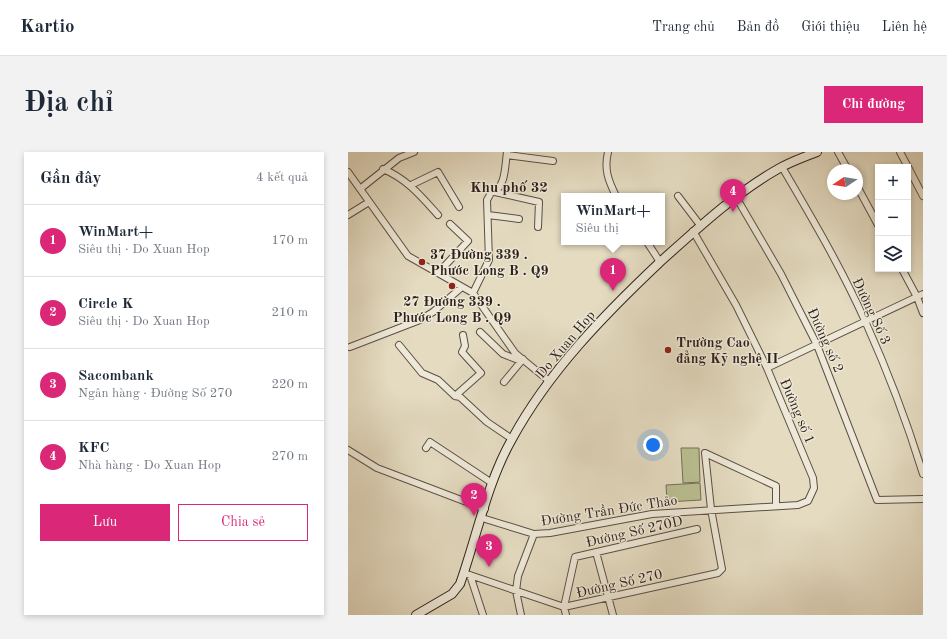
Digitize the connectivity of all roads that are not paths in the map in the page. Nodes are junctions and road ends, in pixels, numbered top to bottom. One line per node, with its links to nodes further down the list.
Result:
1 (414, 152): 11 (street)
2 (608, 152): 17 (street)
3 (817, 152): 10 (main road, Do Xuan Hop)
4 (838, 152): 8 (street)
5 (900, 152): 9 (street)
6 (507, 154): 7 (street); 16 (street)
7 (553, 161)
8 (845, 164)
9 (906, 164)
10 (782, 167): 20 (main road, Do Xuan Hop); 41 (street, Đường Số 3)
11 (383, 169): 14 (street); 15 (street)
12 (348, 172): 15 (street)
13 (911, 173): 19 (street)
14 (411, 185): 23 (street); 25 (street)
15 (360, 189): 22 (street)
16 (495, 192): 26 (street); 31 (street)
17 (614, 193)
18 (678, 196): 30 (street)
19 (923, 196)
20 (736, 197): 30 (main road, Do Xuan Hop); 45 (street, Đường số 2)
21 (863, 197): 28 (street)
22 (369, 202): 24 (street); 36 (street)
23 (459, 207)
24 (348, 215)
25 (438, 215)
26 (488, 215): 27 (street); 38 (street)
27 (519, 219)
28 (875, 219)
29 (450, 224): 36 (street)
30 (700, 225): 32 (main road, Do Xuan Hop)
31 (538, 227)
32 (693, 231): 34 (main road, Do Xuan Hop); 48 (street, Đường số 1)
33 (649, 245): 34 (street)
34 (660, 262): 49 (main road, Do Xuan Hop)
35 (904, 272): 39 (street)
36 (438, 273): 37 (street)
37 (462, 286): 38 (street); 46 (street)
38 (472, 293): 47 (street)
39 (920, 296): 40 (street); 41 (street)
40 (923, 313)
41 (866, 322): 45 (street); 55 (street, Đường Số 3)
42 (480, 332): 47 (street)
43 (463, 336): 51 (street)
44 (399, 345): 51 (street)
45 (817, 345): 48 (street); 58 (street, Đường số 2)
46 (350, 347)
47 (522, 360): 49 (street); 50 (street)
48 (767, 368): 57 (street, Đường số 1)
49 (549, 381): 52 (main road, Do Xuan Hop)
50 (504, 382)
51 (454, 396): 52 (street)
52 (512, 439): 56 (main road, Do Xuan Hop)
53 (426, 448): 56 (street)
54 (348, 450): 60 (street)
55 (923, 474)
56 (492, 483): 60 (main road, Do Xuan Hop)
57 (810, 497): 59 (street, Đường Trần Đức Thảo)
58 (923, 499)
59 (776, 506): 61 (street, Đường Trần Đức Thảo); 61 (street)
60 (485, 509): 62 (main road, Do Xuan Hop)
61 (711, 509): 64 (street, Đường Trần Đức Thảo); 68 (street, Đường Số 270)
62 (482, 518): 64 (street, Đường Trần Đức Thảo); 66 (main road, Do Xuan Hop)
63 (697, 529): 65 (street, Đường Số 270D)
64 (534, 534): 67 (street)
65 (596, 552): 68 (street); 69 (street, Đường Số 270D)
66 (467, 574): 67 (street, Đường Số 270); 70 (main road, Do Xuan Hop); 71 (street)
67 (516, 591): 69 (street, Đường Số 270); 72 (street)
68 (607, 597): 69 (street, Đường Số 270); 74 (street)
69 (564, 608): 73 (street)
70 (416, 615)
71 (483, 615)
72 (520, 615)
73 (566, 615)
74 (613, 615)

